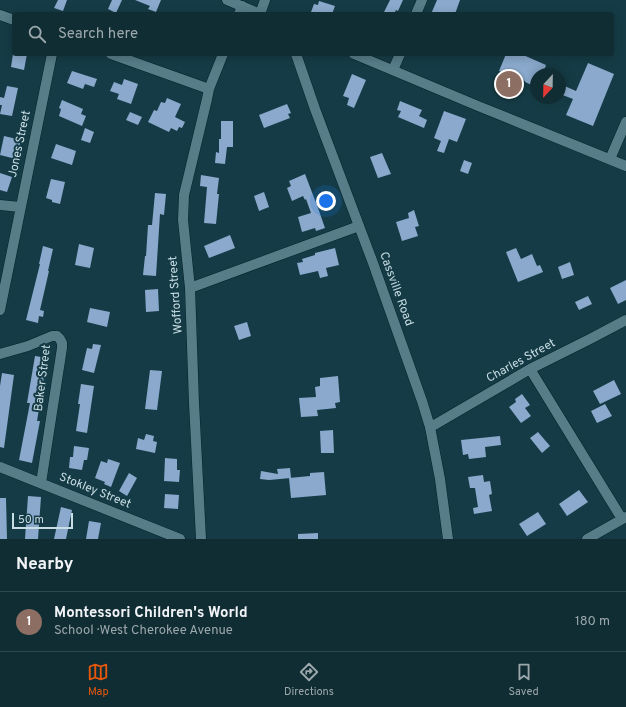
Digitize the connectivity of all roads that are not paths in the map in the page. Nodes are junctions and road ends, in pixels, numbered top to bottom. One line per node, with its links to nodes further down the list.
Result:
1 (227, 0): 4 (street)
2 (265, 0): 6 (street)
3 (422, 0): 7 (street)
4 (240, 10): 5 (street)
5 (250, 12)
6 (261, 12)
7 (417, 12)
8 (0, 15): 9 (street)
9 (12, 19)
10 (52, 56): 22 (street, Jones Street)
11 (117, 56): 17 (street)
12 (222, 56): 17 (street, Wofford Street)
13 (298, 56): 23 (street, Cassville Road)
14 (359, 56): 16 (street)
15 (399, 56): 16 (street)
16 (393, 70): 19 (street)
17 (209, 89): 24 (street, Wofford Street)
18 (626, 122): 19 (street)
19 (610, 159): 20 (street)
20 (626, 166)
21 (0, 205): 22 (street)
22 (20, 207): 25 (street, Jones Street)
23 (359, 226): 24 (street); 29 (street, Cassville Road)
24 (190, 288): 34 (street, Wofford Street)
25 (0, 310)
26 (625, 325): 28 (street, Charles Street)
27 (0, 354): 31 (street, Baker Street)
28 (530, 369): 29 (street, Charles Street); 32 (street)
29 (430, 427): 35 (street, Cassville Road)
30 (0, 467): 31 (street, Stokley Street)
31 (41, 484): 33 (street, Stokley Street)
32 (624, 518): 36 (street)
33 (180, 539)
34 (201, 539)
35 (448, 539)
36 (587, 539)

